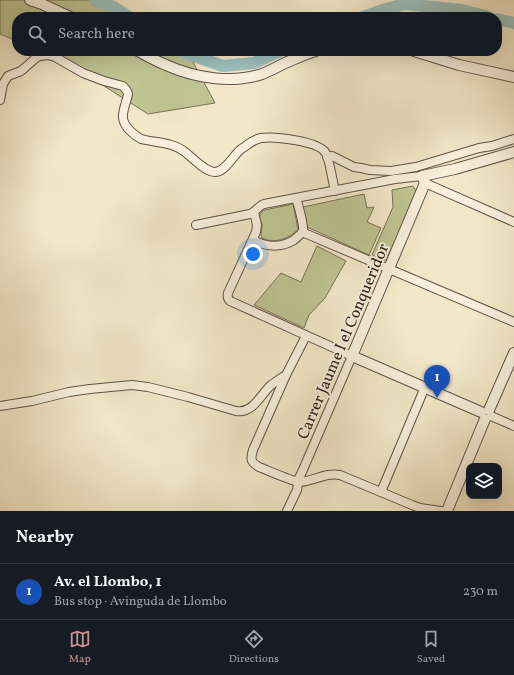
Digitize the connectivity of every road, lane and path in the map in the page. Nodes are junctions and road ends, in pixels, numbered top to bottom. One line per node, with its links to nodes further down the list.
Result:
1 (30, 0): 2 (street)
2 (59, 12)
3 (40, 56): 9 (street)
4 (52, 56): 12 (street)
5 (148, 56): 6 (street)
6 (304, 56)
7 (429, 56): 8 (street)
8 (514, 77)
9 (0, 100)
10 (514, 139): 12 (street)
11 (514, 152): 13 (street)
12 (327, 156): 14 (street)
13 (423, 180): 14 (street); 17 (street); 21 (street, Carrer Jaume I el Conqueridor)
14 (335, 191): 15 (street)
15 (296, 198): 16 (street); 19 (street)
16 (254, 212): 18 (street); 20 (street)
17 (514, 222)
18 (196, 225)
19 (302, 232): 20 (street); 21 (street)
20 (253, 240): 23 (street)
21 (389, 269): 22 (street); 25 (street, Carrer Jaume I el Conqueridor)
22 (514, 322)
23 (306, 336): 25 (street); 26 (street)
24 (514, 353): 29 (street)
25 (352, 356): 27 (street); 31 (street, Carrer Jaume I el Conqueridor)
26 (286, 375): 28 (street); 31 (street)
27 (425, 388): 29 (street); 32 (street)
28 (0, 406)
29 (486, 414): 30 (street); 35 (street)
30 (514, 426)
31 (299, 482): 32 (street); 33 (street, Carrer Jaume I el Conqueridor)
32 (381, 492): 34 (street)
33 (287, 511)
34 (441, 511)
35 (447, 511)

